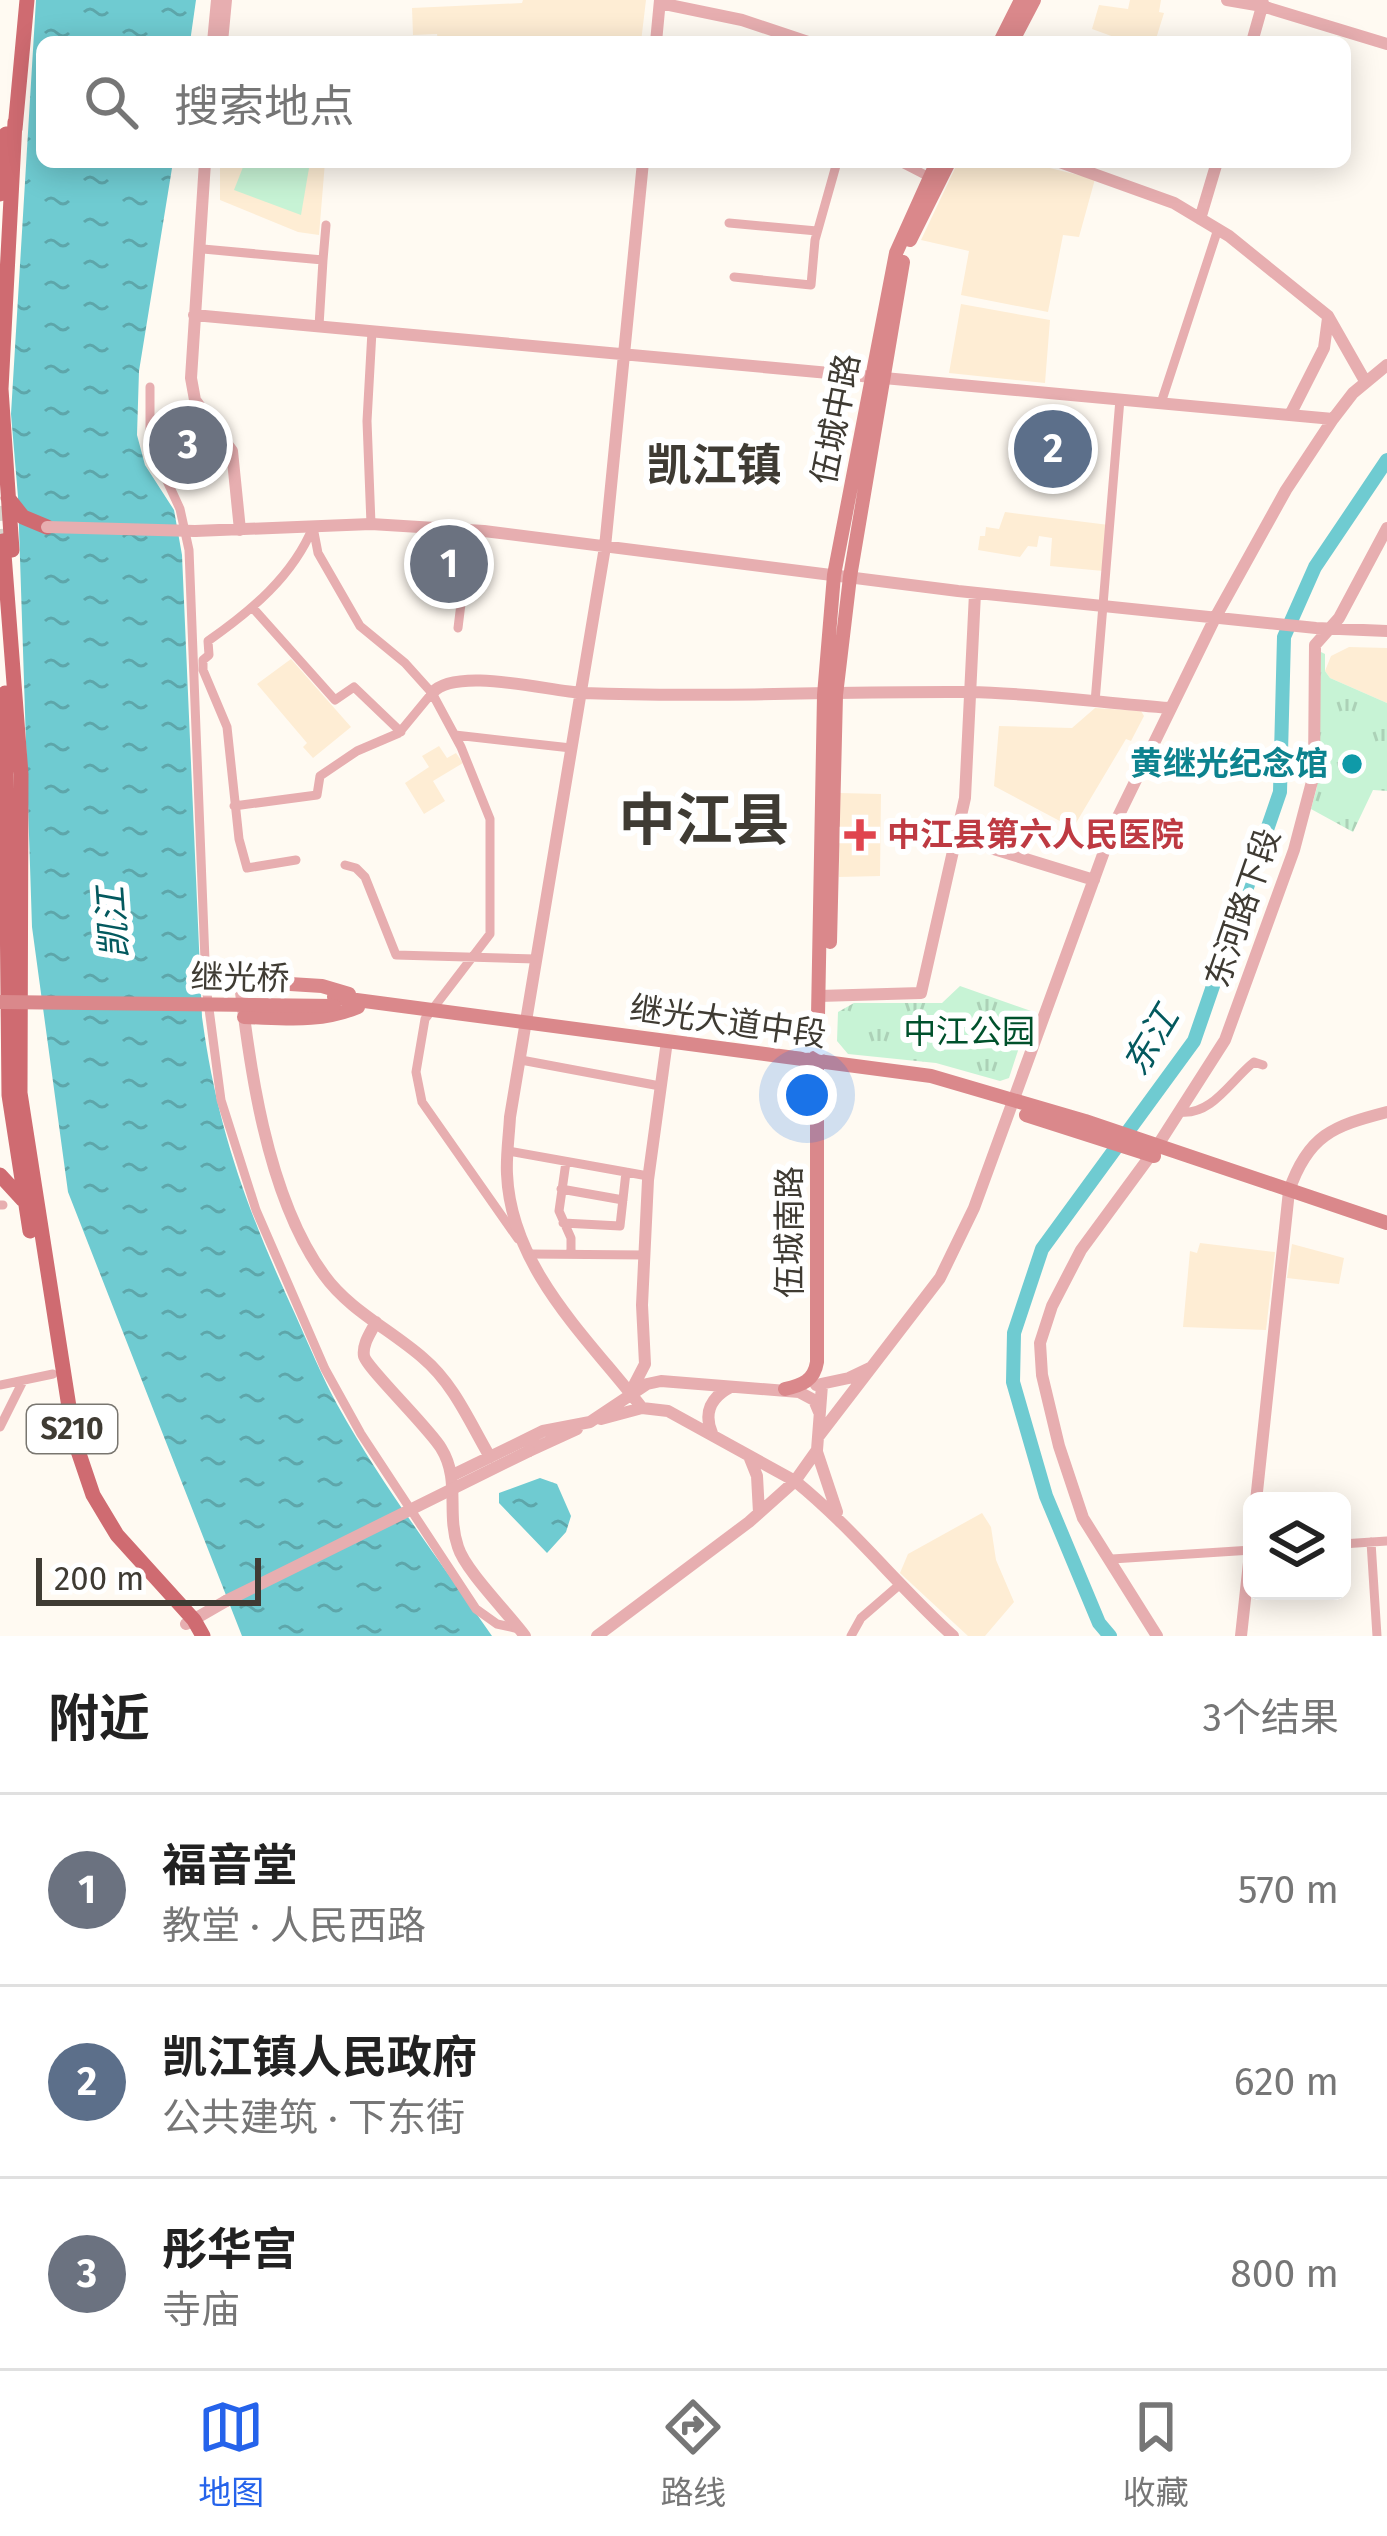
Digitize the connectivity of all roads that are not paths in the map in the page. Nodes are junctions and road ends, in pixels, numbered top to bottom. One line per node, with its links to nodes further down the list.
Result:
1 (22, 0): 15 (main road)
2 (222, 0): 8 (street)
3 (1021, 0): 11 (main road)
4 (1034, 0): 12 (main road)
5 (1228, 0): 7 (street)
6 (660, 2): 9 (street); 10 (street)
7 (1263, 3): 13 (street); 14 (street)
8 (218, 36)
9 (657, 36)
10 (790, 36)
11 (1003, 36)
12 (1015, 36)
13 (1254, 36)
14 (1387, 44)
15 (10, 114): 26 (main road); 35 (main road); 49 (main road)
16 (204, 168): 32 (street)
17 (204, 168): 36 (street)
18 (642, 168): 40 (street)
19 (835, 168): 31 (street)
20 (912, 168): 25 (street)
21 (936, 168): 25 (main road, 伍城中路)
22 (943, 168): 25 (main road, 伍城中路)
23 (1078, 168): 27 (street)
24 (1215, 168): 27 (street)
25 (933, 179): 42 (main road, 伍城中路)
26 (0, 194)
27 (1200, 219): 30 (street)
28 (729, 223): 31 (street)
29 (326, 225): 33 (street)
30 (1218, 229): 37 (street); 46 (street)
31 (817, 231): 34 (street)
32 (203, 249): 33 (street); 36 (street)
33 (323, 260): 38 (street)
34 (734, 278)
35 (0, 287)
36 (194, 315): 38 (street); 54 (street)
37 (1328, 316): 43 (street); 47 (street)
38 (319, 326): 39 (street)
39 (372, 331): 40 (street); 50 (street)
40 (624, 354): 42 (street); 57 (street)
41 (1387, 365): 43 (street)
42 (878, 377): 45 (street); 58 (main road, 伍城中路)
43 (1365, 381): 48 (street)
44 (150, 387): 149 (street)
45 (1120, 399): 46 (street); 60 (street)
46 (1161, 403): 47 (street)
47 (1290, 415): 48 (street)
48 (1333, 419): 63 (street)
49 (5, 504): 51 (main road); 56 (main road)
50 (371, 524): 52 (street); 55 (street)
51 (47, 526): 54 (street, bridge); 56 (main road)
52 (313, 527): 54 (street); 61 (street); 68 (street)
53 (1387, 528): 65 (street, 东河路下段)
54 (240, 530)
55 (470, 530): 57 (street); 64 (street)
56 (9, 537): 77 (main road)
57 (605, 547): 58 (street); 69 (street)
58 (842, 576): 59 (street); 70 (main road, 伍城中路)
59 (975, 592): 60 (street); 67 (street)
60 (1104, 606): 63 (street); 71 (street)
61 (252, 608): 74 (street); 79 (street)
62 (0, 618): 77 (main road, S210)
63 (1215, 618): 65 (street); 72 (street)
64 (458, 628)
65 (1332, 629): 66 (street); 100 (street, 东河路下段)
66 (1387, 631)
67 (973, 692): 70 (street); 71 (street); 80 (street)
68 (432, 693): 69 (street); 74 (street); 75 (street)
69 (580, 693): 70 (street); 76 (street)
70 (830, 695): 88 (main road, 伍城南路)
71 (1095, 702): 72 (street)
72 (1170, 708): 84 (street)
73 (0, 721): 77 (main road)
74 (401, 732): 79 (street)
75 (454, 734): 76 (street); 85 (street)
76 (571, 748): 86 (street)
77 (14, 774): 78 (main road, S210); 112 (main road, S210)
78 (3, 797): 81 (main road, S210)
79 (234, 806): 82 (street)
80 (958, 838): 84 (street); 88 (street)
81 (4, 853): 102 (main road, S210)
82 (296, 860)
83 (345, 865): 85 (street)
84 (1094, 880): 99 (street)
85 (474, 957): 86 (street); 91 (street)
86 (536, 959): 93 (street)
87 (239, 973): 90 (main road); 92 (street)
88 (824, 996): 97 (main road, 伍城南路)
89 (0, 997): 90 (main road, 继光桥, bridge)
90 (358, 1003): 91 (main road, 继光大道中段); 92 (main road)
91 (430, 1012): 93 (main road, 继光大道中段); 116 (street)
92 (244, 1017): 119 (street)
93 (527, 1027): 94 (main road, 继光大道中段); 95 (street)
94 (666, 1045): 97 (main road, 继光大道中段); 98 (street)
95 (521, 1060): 98 (street); 104 (street)
96 (1263, 1065): 100 (street)
97 (822, 1066): 99 (main road, 继光大道中段); 123 (main road, 伍城南路); 126 (main road, 伍城南路)
98 (660, 1086): 109 (street)
99 (1013, 1107): 105 (main road, 继光大道中段); 120 (street)
100 (1180, 1112): 105 (street, 东河路下段)
101 (1387, 1112): 111 (street)
102 (14, 1131): 103 (main road); 112 (main road, S210)
103 (0, 1146)
104 (508, 1151): 106 (street); 116 (street)
105 (1153, 1152): 111 (main road, 继光大道中段); 145 (street, 东河路下段)
106 (566, 1162): 108 (street); 110 (street)
107 (0, 1172): 112 (main road)
108 (626, 1172): 109 (street); 113 (street)
109 (648, 1176): 118 (street)
110 (561, 1189): 113 (street); 114 (street)
111 (1288, 1194): 115 (main road, 继光大道中段); 138 (street)
112 (30, 1198): 121 (main road, S210); 148 (main road, S210)
113 (623, 1201): 114 (street)
114 (562, 1223): 117 (street)
115 (1387, 1227)
116 (527, 1251): 117 (street); 127 (street)
117 (571, 1255): 118 (street)
118 (645, 1255): 127 (street)
119 (376, 1322): 135 (street); 136 (street)
120 (876, 1364): 123 (street); 133 (street)
121 (53, 1374): 122 (street); 148 (main road, S210)
122 (22, 1383): 124 (street); 131 (street)
123 (822, 1384): 126 (street); 129 (street)
124 (0, 1385)
125 (734, 1386): 126 (street); 127 (street); 132 (street)
126 (785, 1389): 129 (street)
127 (630, 1393): 128 (street); 130 (street)
128 (642, 1408): 130 (street); 132 (street)
129 (819, 1412): 133 (street)
130 (590, 1423): 135 (street); 148 (street, bridge)
131 (0, 1427)
132 (712, 1434): 134 (street)
133 (818, 1443): 137 (street); 140 (street)
134 (747, 1452): 137 (street); 139 (street)
135 (490, 1457): 136 (street)
136 (454, 1474): 149 (street)
137 (795, 1481): 139 (street); 140 (street)
138 (1257, 1492)
139 (759, 1513): 151 (street)
140 (840, 1518): 146 (street)
141 (1387, 1541): 142 (street)
142 (1371, 1542): 143 (street); 156 (street)
143 (1351, 1543)
144 (1243, 1546): 145 (street)
145 (1112, 1558): 154 (street, 东河路下段)
146 (898, 1586): 152 (street); 153 (street)
147 (1245, 1600): 155 (street)
148 (191, 1627): 150 (main road, S210)
149 (522, 1632)
150 (203, 1636)
151 (597, 1636)
152 (851, 1636)
153 (953, 1636)
154 (1157, 1636)
155 (1241, 1636)
156 (1377, 1636)

